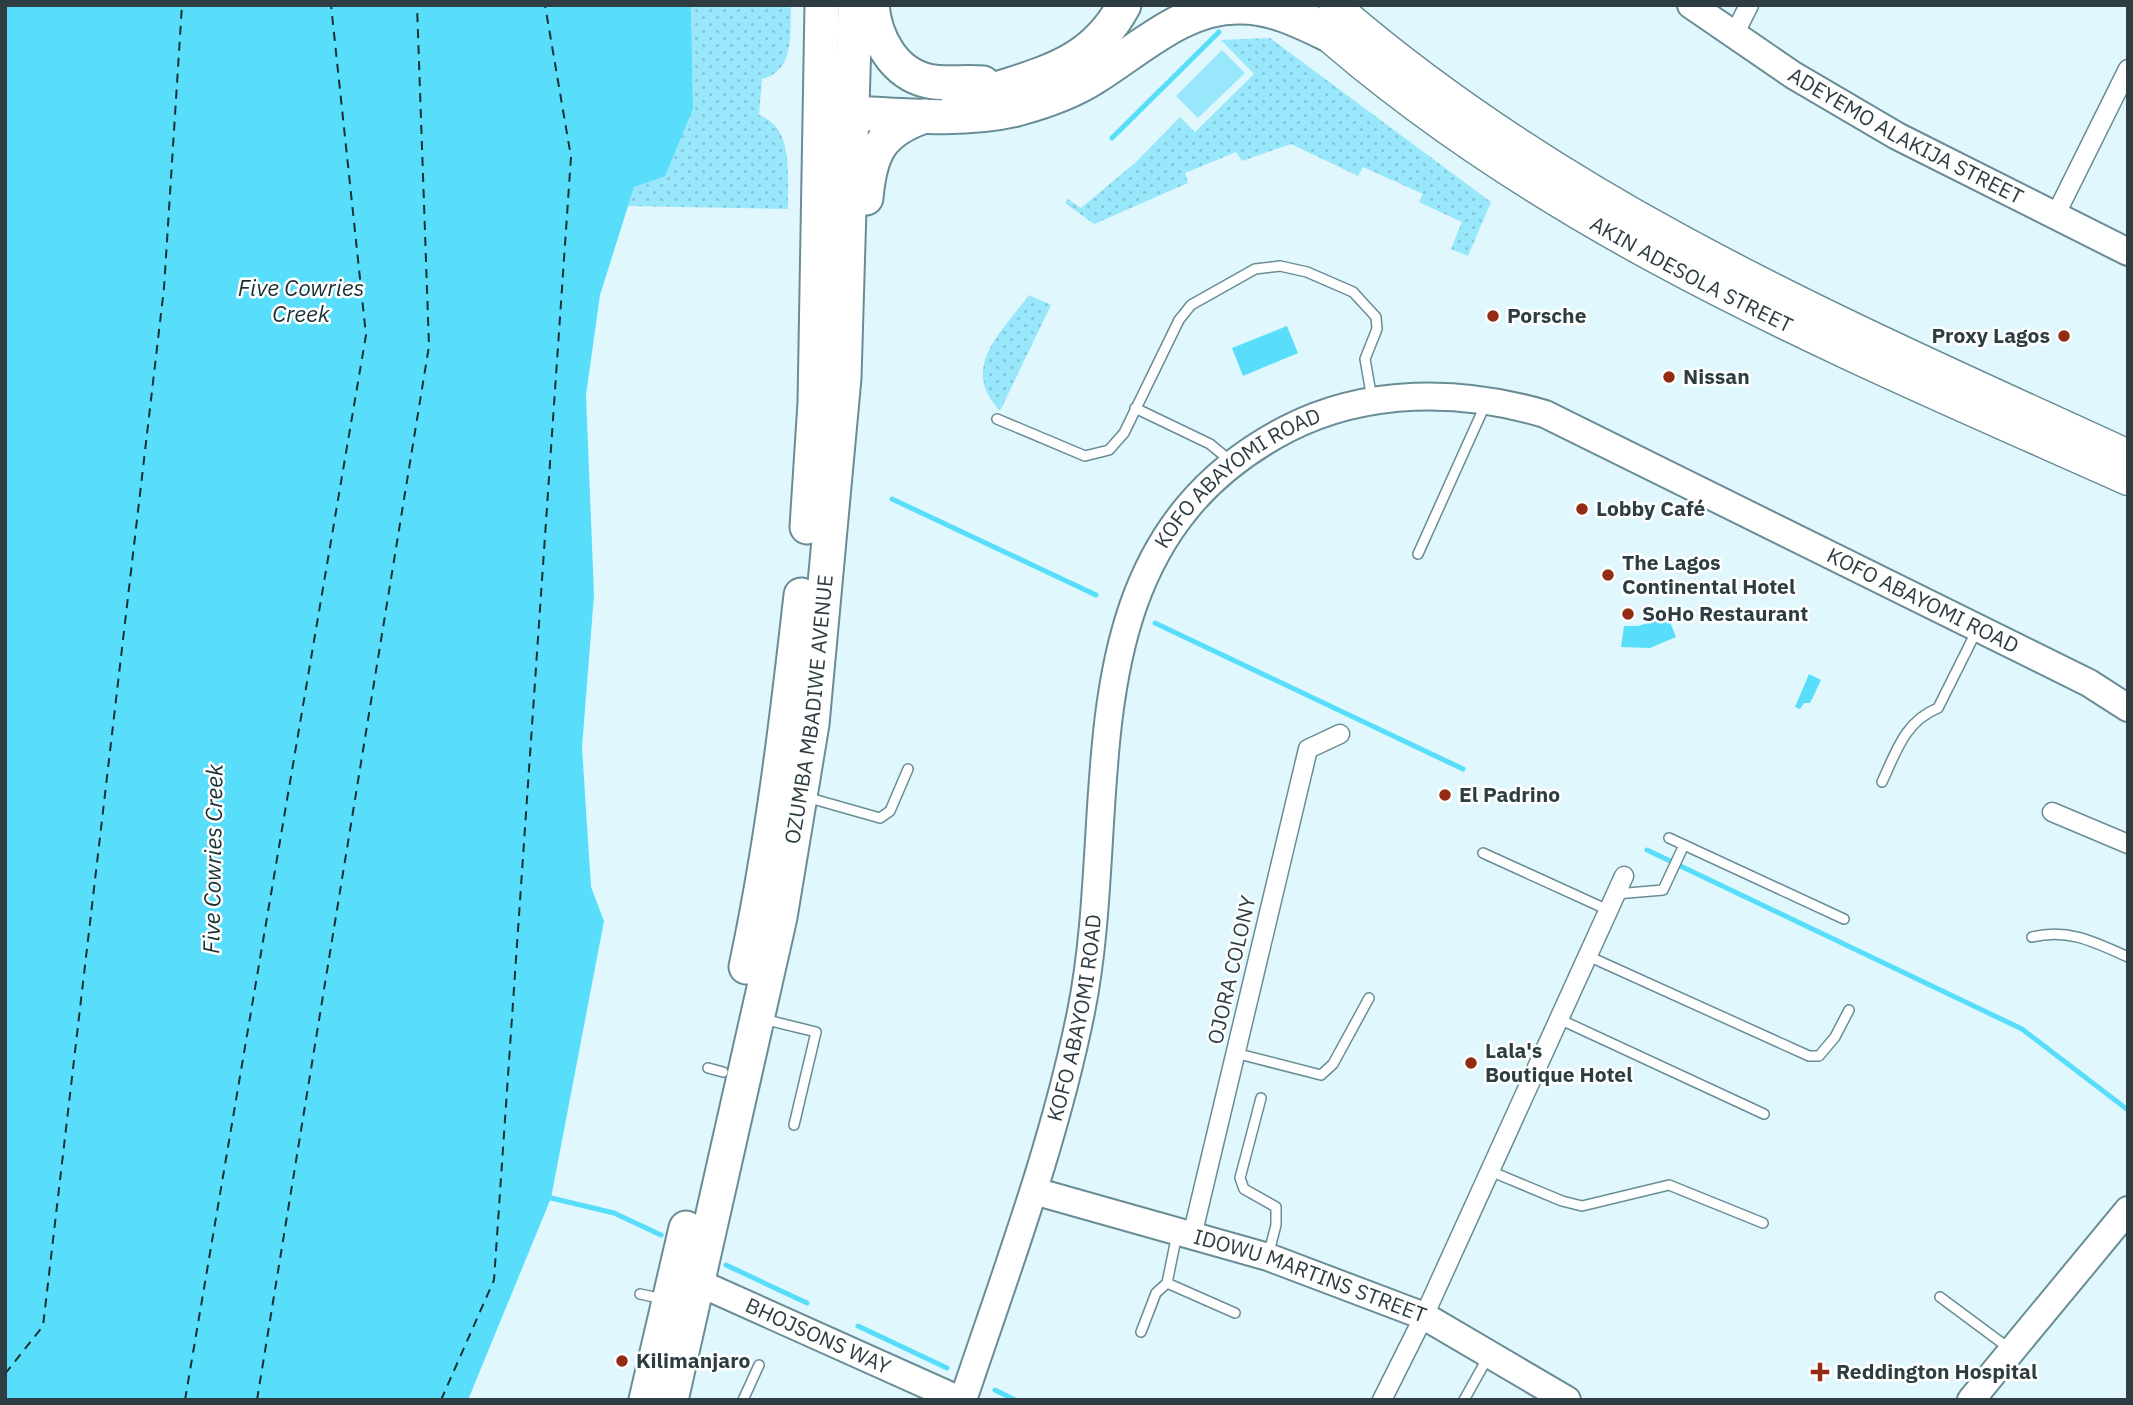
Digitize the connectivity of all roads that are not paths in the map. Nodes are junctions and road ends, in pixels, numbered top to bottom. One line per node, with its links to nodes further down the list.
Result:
1 (822, 5): 12 (highway, OZUMBA MBADIWE AVENUE)
2 (855, 5): 12 (highway, OZUMBA MBADIWE AVENUE)
3 (872, 5): 11 (highway)
4 (1124, 5): 11 (highway)
5 (1294, 5): 8 (main road, AKIN ADESOLA STREET)
6 (1690, 5): 9 (street, ADEYEMO ALAKIJA STREET)
7 (1749, 5): 9 (street)
8 (1330, 20): 13 (highway); 21 (main road, AKIN ADESOLA STREET); 23 (main road, AKIN ADESOLA STREET)
9 (1734, 35): 14 (street, ADEYEMO ALAKIJA STREET)
10 (2128, 69): 14 (street)
11 (1007, 86): 12 (highway)
12 (837, 103): 13 (highway); 16 (highway, OZUMBA MBADIWE AVENUE); 57 (highway, OZUMBA MBADIWE AVENUE)
13 (927, 116): 16 (highway)
14 (2055, 216): 15 (street, ADEYEMO ALAKIJA STREET)
15 (2128, 252)
16 (844, 377): 30 (highway, OZUMBA MBADIWE AVENUE)
17 (1373, 401): 18 (street, KOFO ABAYOMI ROAD); 19 (lane); 22 (street, KOFO ABAYOMI ROAD)
18 (1486, 401): 24 (lane); 25 (street, KOFO ABAYOMI ROAD)
19 (1135, 408): 20 (lane); 22 (lane)
20 (997, 419)
21 (2128, 455)
22 (1233, 463): 51 (street, KOFO ABAYOMI ROAD)
23 (2128, 480)
24 (1418, 554)
25 (1978, 628): 26 (street, KOFO ABAYOMI ROAD); 29 (lane)
26 (2128, 708)
27 (1340, 734): 46 (street, OJORA COLONY)
28 (908, 769): 30 (lane)
29 (1882, 782)
30 (800, 796): 44 (highway, OZUMBA MBADIWE AVENUE)
31 (2052, 812): 33 (street)
32 (1669, 838): 34 (lane)
33 (2128, 844)
34 (1684, 845): 37 (lane); 38 (lane)
35 (1483, 853): 37 (lane)
36 (1624, 876): 37 (street)
37 (1612, 902): 40 (street)
38 (1844, 919)
39 (2032, 937): 41 (lane)
40 (1588, 956): 43 (lane); 45 (street)
41 (2128, 957)
42 (1369, 998): 46 (lane)
43 (1849, 1010)
44 (757, 1017): 49 (lane); 57 (highway, OZUMBA MBADIWE AVENUE)
45 (1559, 1019): 48 (lane); 50 (street)
46 (1235, 1053): 54 (street, OJORA COLONY)
47 (1261, 1098): 55 (lane)
48 (1764, 1114)
49 (794, 1125)
50 (1490, 1171): 53 (lane); 60 (street)
51 (1034, 1191): 54 (street, IDOWU MARTINS STREET); 68 (street, KOFO ABAYOMI ROAD)
52 (2128, 1210): 62 (street)
53 (1763, 1223)
54 (1185, 1234): 55 (street, IDOWU MARTINS STREET); 56 (lane)
55 (1268, 1257): 60 (street, IDOWU MARTINS STREET)
56 (1167, 1283): 59 (lane); 61 (lane)
57 (670, 1288): 65 (highway, OZUMBA MBADIWE AVENUE); 66 (highway, OZUMBA MBADIWE AVENUE); 68 (street, BHOJSONS WAY)
58 (1940, 1297): 62 (lane)
59 (1235, 1313)
60 (1424, 1316): 63 (street, IDOWU MARTINS STREET); 69 (street)
61 (1141, 1332)
62 (2011, 1350): 72 (street)
63 (1491, 1353): 70 (lane); 71 (street, IDOWU MARTINS STREET)
64 (759, 1365): 67 (lane)
65 (646, 1400)
66 (671, 1400)
67 (743, 1400)
68 (962, 1400)
69 (1382, 1400)
70 (1464, 1400)
71 (1567, 1400)
72 (1971, 1400)

